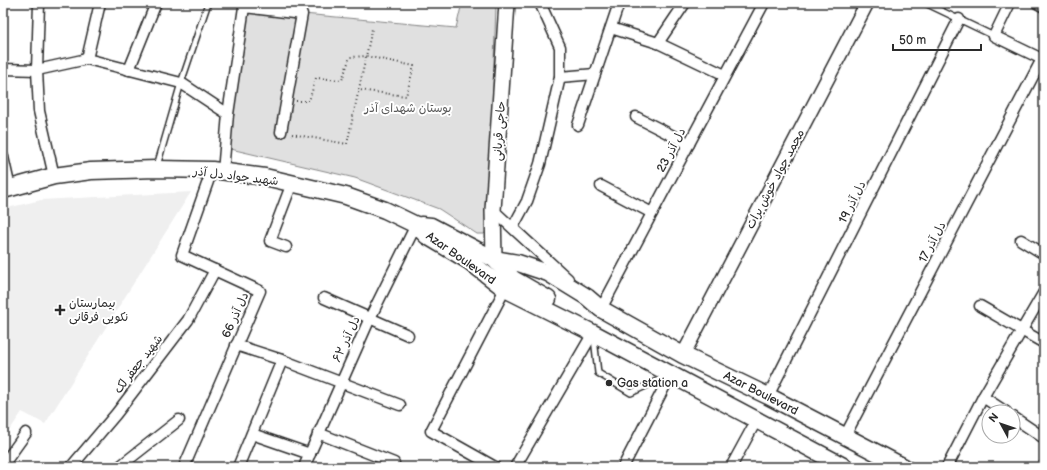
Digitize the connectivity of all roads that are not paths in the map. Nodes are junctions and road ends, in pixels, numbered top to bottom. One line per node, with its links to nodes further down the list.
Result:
1 (39, 3): 22 (street)
2 (100, 3): 19 (street)
3 (156, 3): 23 (street)
4 (208, 3): 27 (lane)
5 (507, 3): 40 (main road, حاجی قربانی)
6 (540, 3): 26 (street)
7 (619, 3): 16 (street)
8 (685, 3): 18 (street)
9 (764, 3): 25 (street, دل آذر 23)
10 (867, 3): 63 (street, محمد جواد خوش برات)
11 (925, 3): 15 (lane)
12 (1010, 3): 17 (street)
13 (1037, 3): 14 (street)
14 (1044, 7)
15 (959, 19): 17 (lane); 67 (street, دل آذر 19)
16 (610, 28): 18 (street); 24 (street)
17 (994, 36): 20 (street)
18 (658, 43): 25 (street)
19 (87, 59): 22 (street); 23 (street)
20 (1043, 60): 77 (street, دل آذر 17)
21 (3, 69): 22 (street)
22 (38, 70): 36 (street)
23 (129, 70): 27 (street)
24 (595, 74): 26 (street); 30 (street)
25 (726, 75): 32 (street, دل آذر 23)
26 (560, 77): 43 (street)
27 (181, 83): 28 (street); 34 (lane)
28 (228, 114): 31 (street); 35 (street)
29 (636, 117): 32 (street)
30 (578, 125)
31 (281, 132)
32 (689, 144): 41 (street, دل آذر 23)
33 (3, 157): 39 (street)
34 (156, 169): 35 (main road, شهید جواد دل آذر); 36 (main road, شهید جواد دل آذر)
35 (218, 171): 37 (main road, شهید جواد دل آذر); 48 (street, دل آذر 66)
36 (54, 176): 39 (main road, شهید جواد دل آذر)
37 (292, 183): 42 (main road, شهید جواد دل آذر); 45 (street)
38 (601, 186): 41 (street)
39 (6, 189)
40 (493, 210): 43 (street); 47 (main road, حاجی قربانی)
41 (652, 213): 56 (street, دل آذر 23)
42 (416, 225): 47 (main road, Azar Boulevard); 50 (main road, Azar Boulevard); 57 (street, دل آذر ۶۲)
43 (513, 227): 53 (street)
44 (1021, 240): 46 (street)
45 (286, 247)
46 (1044, 254)
47 (494, 259): 49 (main road, Azar Boulevard); 52 (main road)
48 (215, 270): 62 (street, دل آذر 66); 83 (street, شهید جعفر لک)
49 (548, 273): 52 (main road); 53 (main road, Azar Boulevard)
50 (505, 289): 59 (main road, Azar Boulevard); 88 (street)
51 (1044, 292): 58 (street)
52 (538, 293): 59 (main road)
53 (587, 297): 56 (main road, Azar Boulevard)
54 (324, 298): 57 (street)
55 (980, 306): 58 (street)
56 (601, 309): 63 (main road, Azar Boulevard)
57 (370, 318): 60 (street); 66 (street, دل آذر ۶۲)
58 (1022, 330): 61 (street); 68 (street)
59 (594, 333): 65 (main road, Azar Boulevard); 65 (lane); 89 (street)
60 (408, 335)
61 (1044, 343)
62 (236, 345): 64 (street); 85 (street, دل آذر 66)
63 (683, 355): 67 (main road, Azar Boulevard)
64 (282, 360): 66 (street); 75 (street)
65 (671, 374): 72 (main road, Azar Boulevard); 90 (street)
66 (340, 382): 70 (street); 76 (street, دل آذر ۶۲)
67 (768, 396): 77 (main road, Azar Boulevard)
68 (983, 397): 69 (street); 94 (street)
69 (994, 404)
70 (400, 405)
71 (179, 420): 84 (street)
72 (756, 420): 81 (main road, Azar Boulevard); 91 (street)
73 (1021, 422): 78 (street)
74 (26, 432): 82 (street)
75 (252, 434): 79 (street); 86 (street)
76 (318, 434): 79 (street, دل آذر ۶۲); 80 (street)
77 (845, 436): 93 (main road, Azar Boulevard)
78 (1044, 438)
79 (310, 454): 87 (street, دل آذر ۶۲)
80 (394, 463)
81 (829, 463): 92 (main road, Azar Boulevard)
82 (3, 465)
83 (71, 467)
84 (118, 467)
85 (184, 467)
86 (238, 467)
87 (304, 467)
88 (495, 467)
89 (514, 467)
90 (623, 467)
91 (731, 467)
92 (845, 467)
93 (904, 467)
94 (947, 467)

